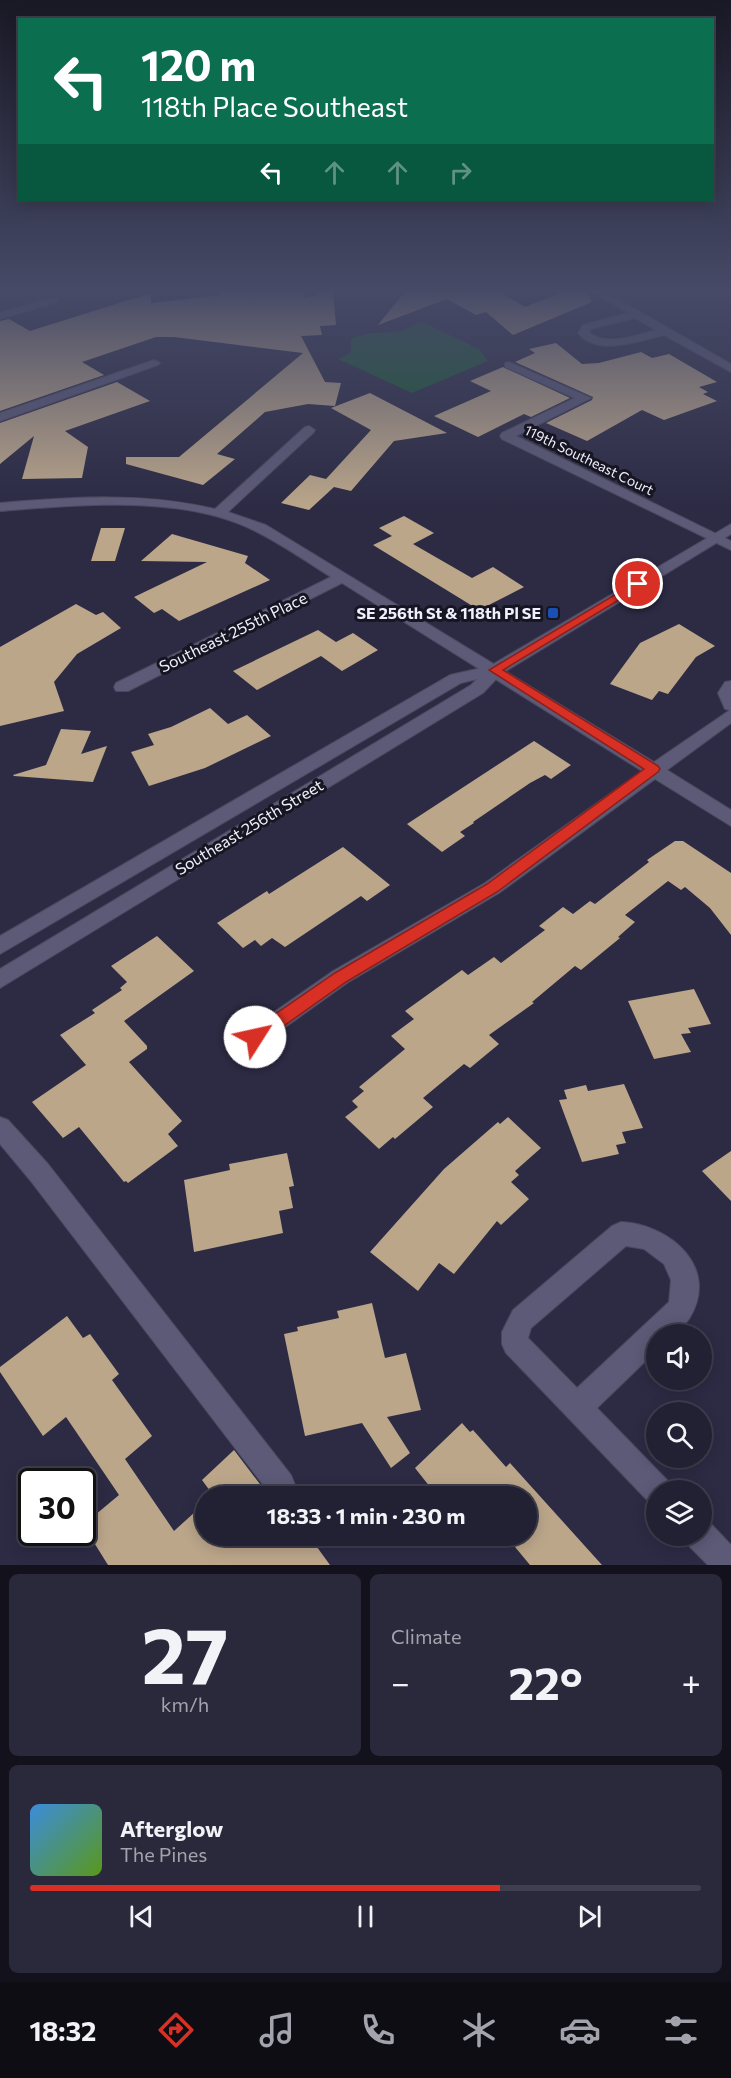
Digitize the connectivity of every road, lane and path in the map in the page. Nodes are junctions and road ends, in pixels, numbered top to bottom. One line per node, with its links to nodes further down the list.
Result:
1 (154, 363): 3 (street)
2 (509, 364): 8 (street, 119th Southeast Court)
3 (0, 417)
4 (309, 430): 6 (street)
5 (0, 507): 6 (street)
6 (218, 514): 10 (street)
7 (731, 528): 8 (street, Southeast 256th Street)
8 (714, 538): 9 (street); 11 (street, Southeast 256th Street)
9 (731, 546)
10 (343, 577): 11 (street); 13 (street, Southeast 255th Place)
11 (495, 670): 16 (street); 18 (street, Southeast 256th Street); 19 (street, Southeast 256th Street)
12 (731, 686): 14 (street)
13 (122, 687)
14 (731, 705)
15 (731, 716): 16 (street)
16 (654, 769): 17 (street); 20 (street)
17 (731, 819)
18 (0, 946)
19 (0, 981)
20 (255, 1037)
21 (0, 1127): 24 (street)
22 (577, 1408): 22 (street); 23 (street)
23 (647, 1480)
24 (280, 1485)
25 (711, 1546): 26 (street)
26 (729, 1565)

